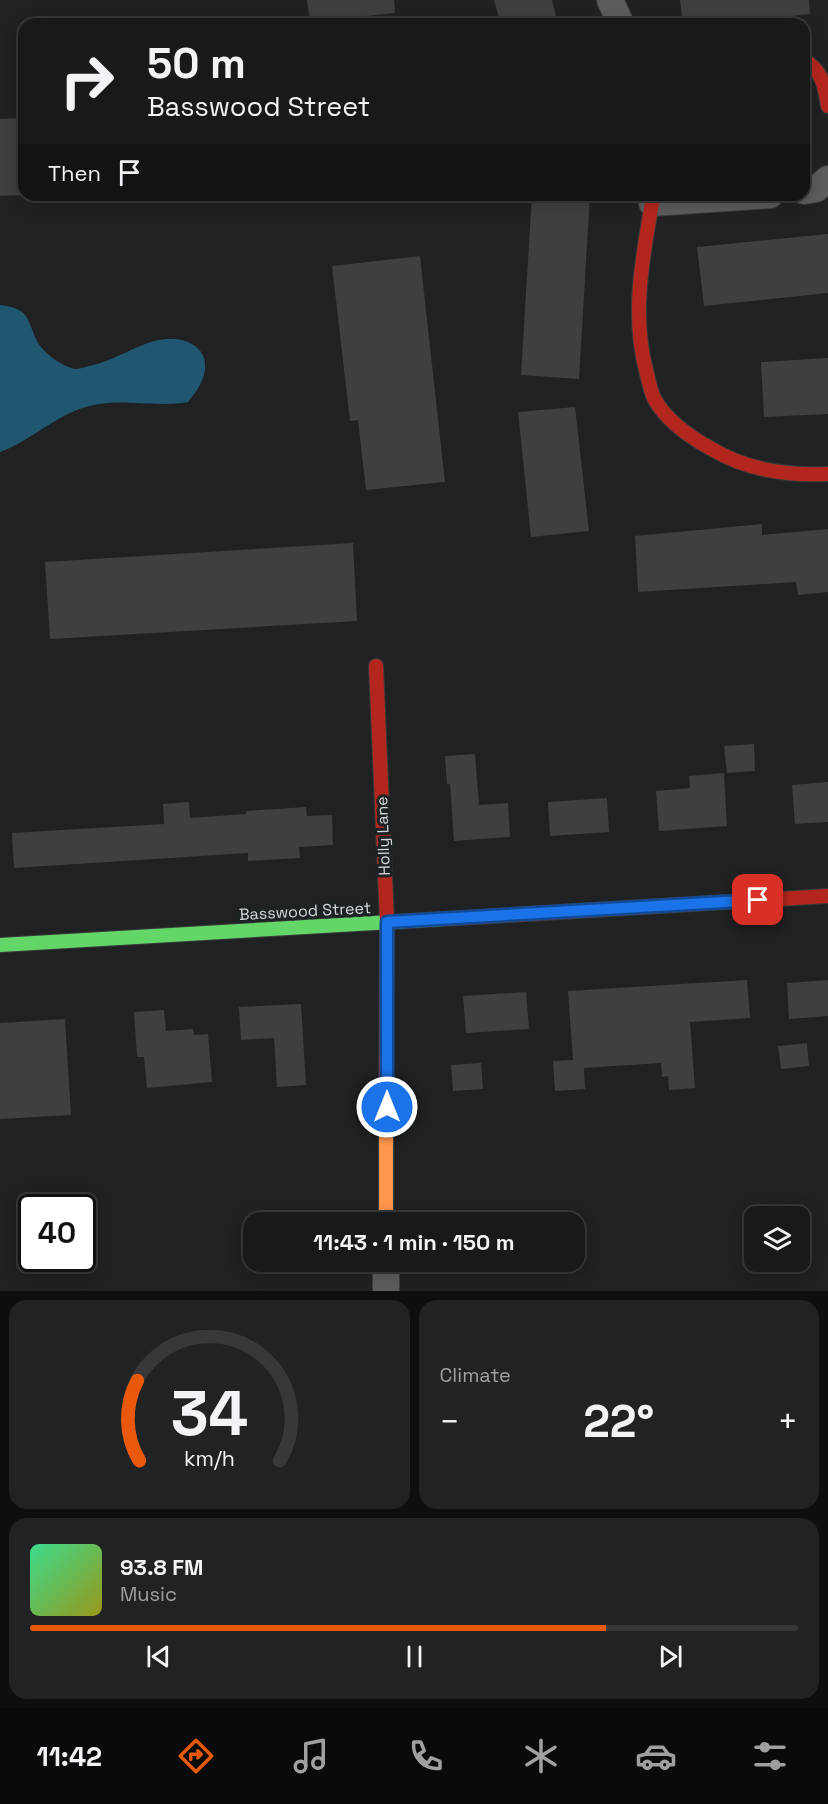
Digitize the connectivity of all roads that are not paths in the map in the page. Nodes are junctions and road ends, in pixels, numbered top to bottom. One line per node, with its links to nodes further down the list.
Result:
1 (610, 0): 2 (street)
2 (618, 18)
3 (810, 63): 4 (street)
4 (828, 106)
5 (828, 178): 6 (street)
6 (810, 190)
7 (652, 201): 8 (street)
8 (828, 474)
9 (376, 666): 11 (street, Holly Lane)
10 (828, 896): 11 (street, Basswood Street)
11 (387, 922): 12 (street, Basswood Street); 13 (street, Holly Lane)
12 (0, 945)
13 (386, 1212)
14 (386, 1272): 15 (street)
15 (386, 1291)

